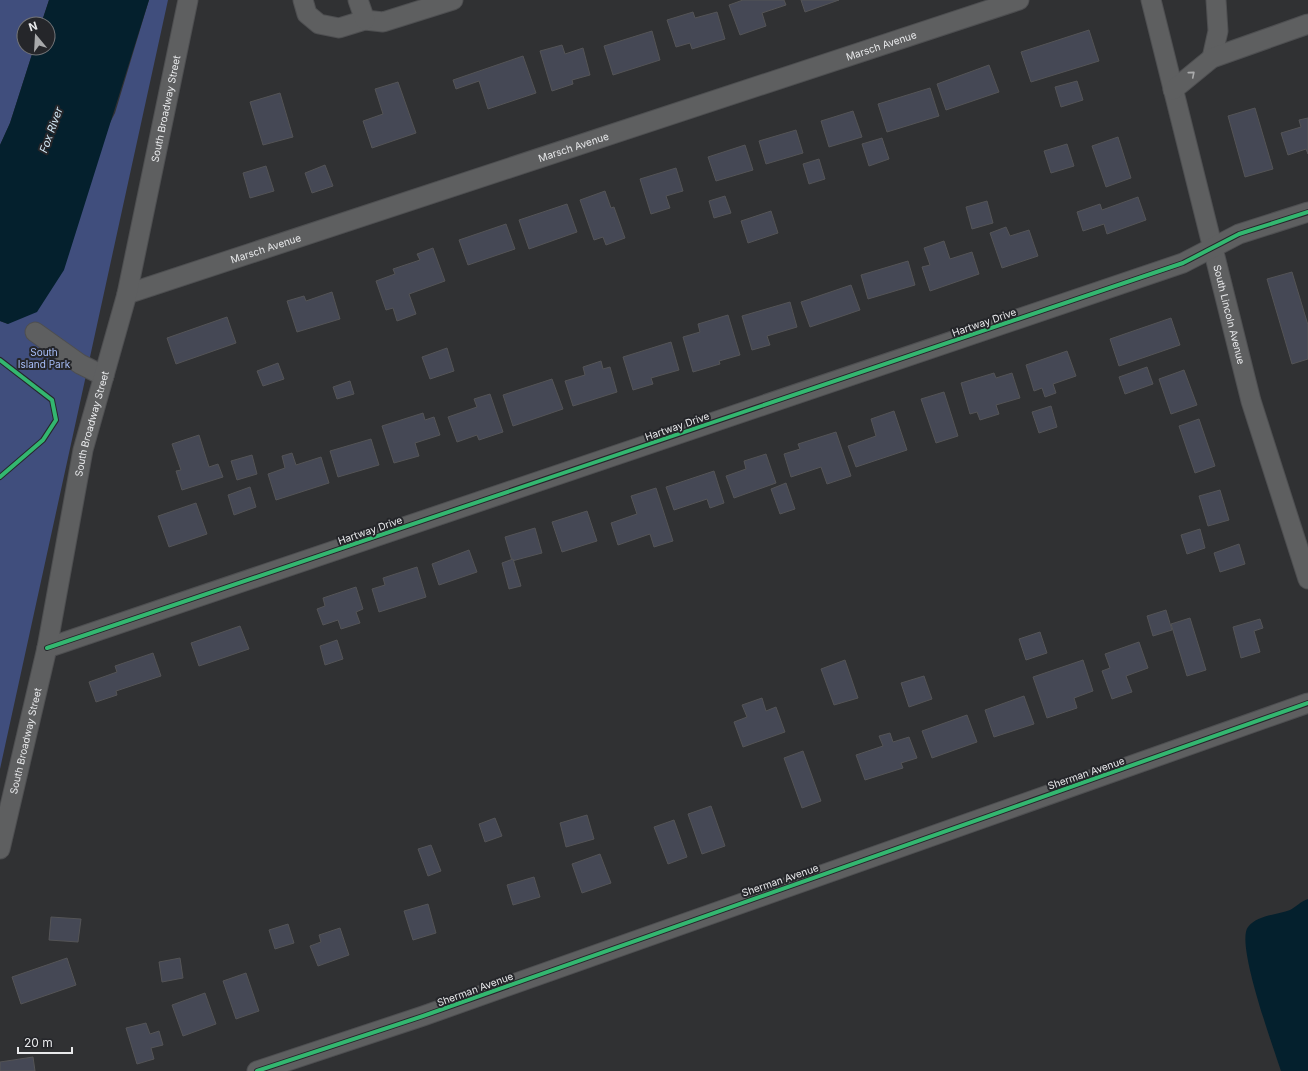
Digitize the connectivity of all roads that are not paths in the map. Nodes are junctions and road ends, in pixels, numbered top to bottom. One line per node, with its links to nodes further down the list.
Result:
1 (188, 0): 14 (street, South Broadway Street)
2 (303, 0): 8 (street)
3 (358, 0): 8 (street)
4 (453, 0): 8 (street)
5 (1019, 0): 14 (street, Marsch Avenue)
6 (1151, 0): 11 (street, South Lincoln Avenue)
7 (1216, 0): 10 (street)
8 (365, 20)
9 (1308, 24): 10 (street)
10 (1212, 58): 11 (street, one-way to 10)
11 (1173, 90): 13 (street, South Lincoln Avenue)
12 (1308, 212): 13 (street, Hartway Drive)
13 (1212, 248): 17 (street, South Lincoln Avenue); 18 (street, Hartway Drive)
14 (127, 294): 16 (street, South Broadway Street)
15 (35, 332): 16 (street)
16 (104, 376): 18 (street, South Broadway Street)
17 (1308, 579)
18 (47, 648): 20 (street, South Broadway Street)
19 (1308, 703): 22 (street, Sherman Avenue)
20 (8, 782): 21 (street, South Broadway Street)
21 (0, 849)
22 (257, 1071)

